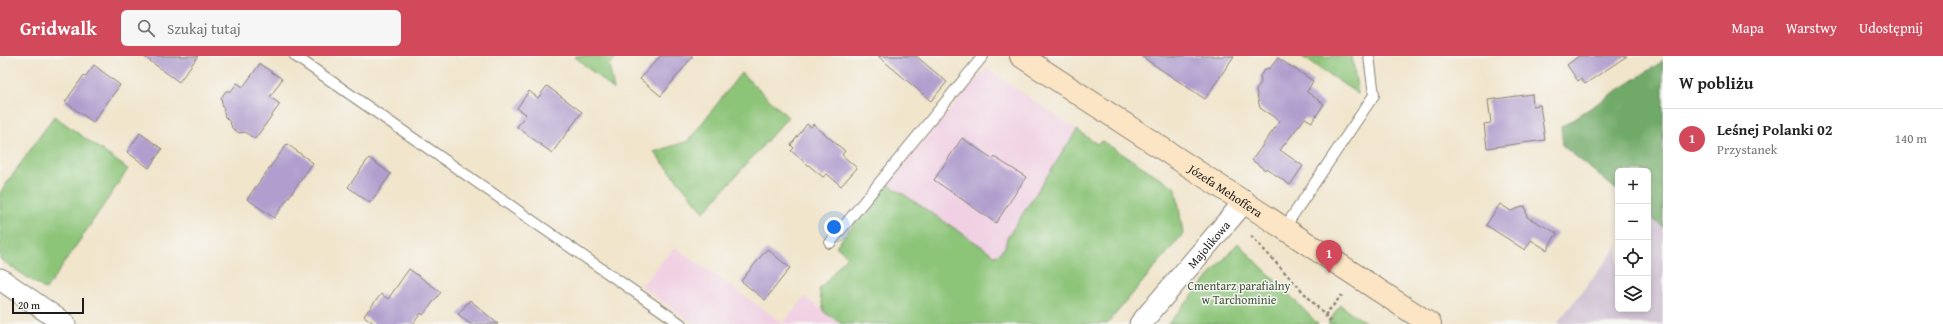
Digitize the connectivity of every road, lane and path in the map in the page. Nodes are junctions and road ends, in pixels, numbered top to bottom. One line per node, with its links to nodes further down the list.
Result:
1 (295, 56): 13 (lane)
2 (983, 56): 8 (lane)
3 (1021, 56): 5 (street, Józefa Mehoffera)
4 (1369, 56): 6 (lane)
5 (1245, 201): 6 (street, Józefa Mehoffera); 14 (street, Majolikowa)
6 (1285, 227): 16 (street, Józefa Mehoffera)
7 (1248, 233): 11 (path)
8 (830, 243)
9 (0, 279): 12 (street)
10 (1344, 292): 11 (path)
11 (1325, 315): 15 (path)
12 (65, 324)
13 (681, 324)
14 (1140, 324)
15 (1333, 324)
16 (1430, 324)

